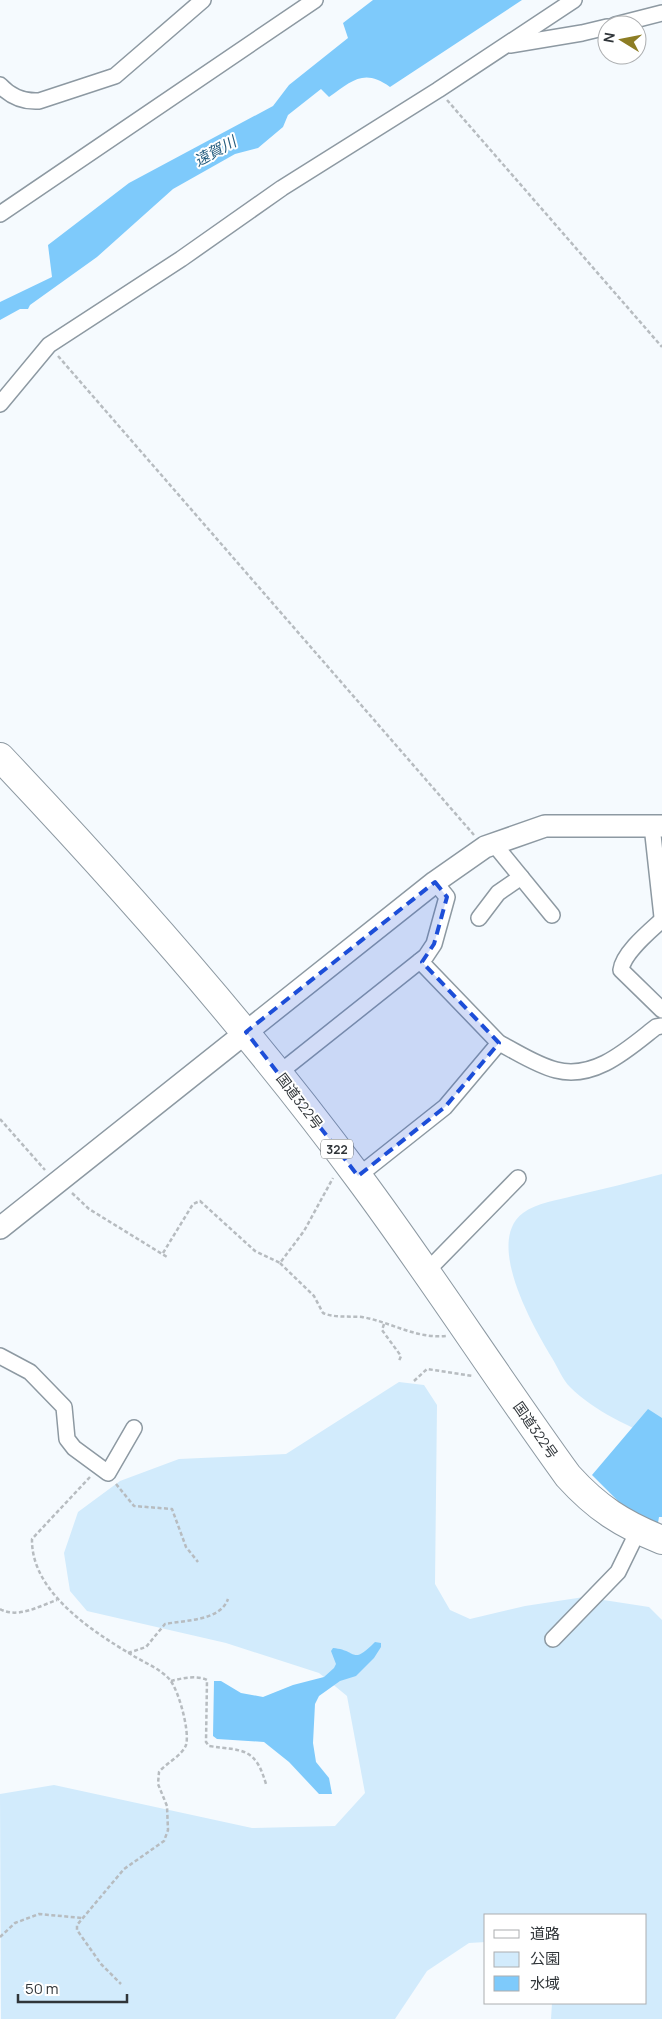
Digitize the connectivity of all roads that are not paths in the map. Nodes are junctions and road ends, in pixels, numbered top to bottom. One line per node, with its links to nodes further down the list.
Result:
1 (203, 0): 8 (street)
2 (315, 0): 9 (street)
3 (574, 0): 7 (street)
4 (662, 13): 5 (street)
5 (647, 17)
6 (597, 29): 7 (street)
7 (506, 46): 10 (street)
8 (0, 85)
9 (0, 214)
10 (0, 404)
11 (0, 758): 22 (highway, 国道322号 / 322)
12 (657, 826): 13 (street); 18 (street)
13 (490, 846): 14 (street); 15 (street)
14 (521, 877): 16 (street); 17 (street)
15 (436, 882): 19 (street); 22 (street)
16 (552, 915)
17 (479, 918)
18 (662, 919): 20 (street)
19 (420, 961): 23 (street); 24 (street)
20 (662, 1010)
21 (662, 1026): 23 (street)
22 (246, 1032): 24 (highway, 国道322号 / 322); 27 (street)
23 (499, 1043): 25 (street)
24 (279, 1073): 25 (highway, 国道322号 / 322)
25 (352, 1169): 28 (highway, 国道322号 / 322)
26 (518, 1178): 28 (street)
27 (0, 1228)
28 (427, 1271): 31 (highway, 国道322号 / 322)
29 (0, 1356): 30 (street)
30 (134, 1428)
31 (650, 1536): 32 (street)
32 (553, 1639)

